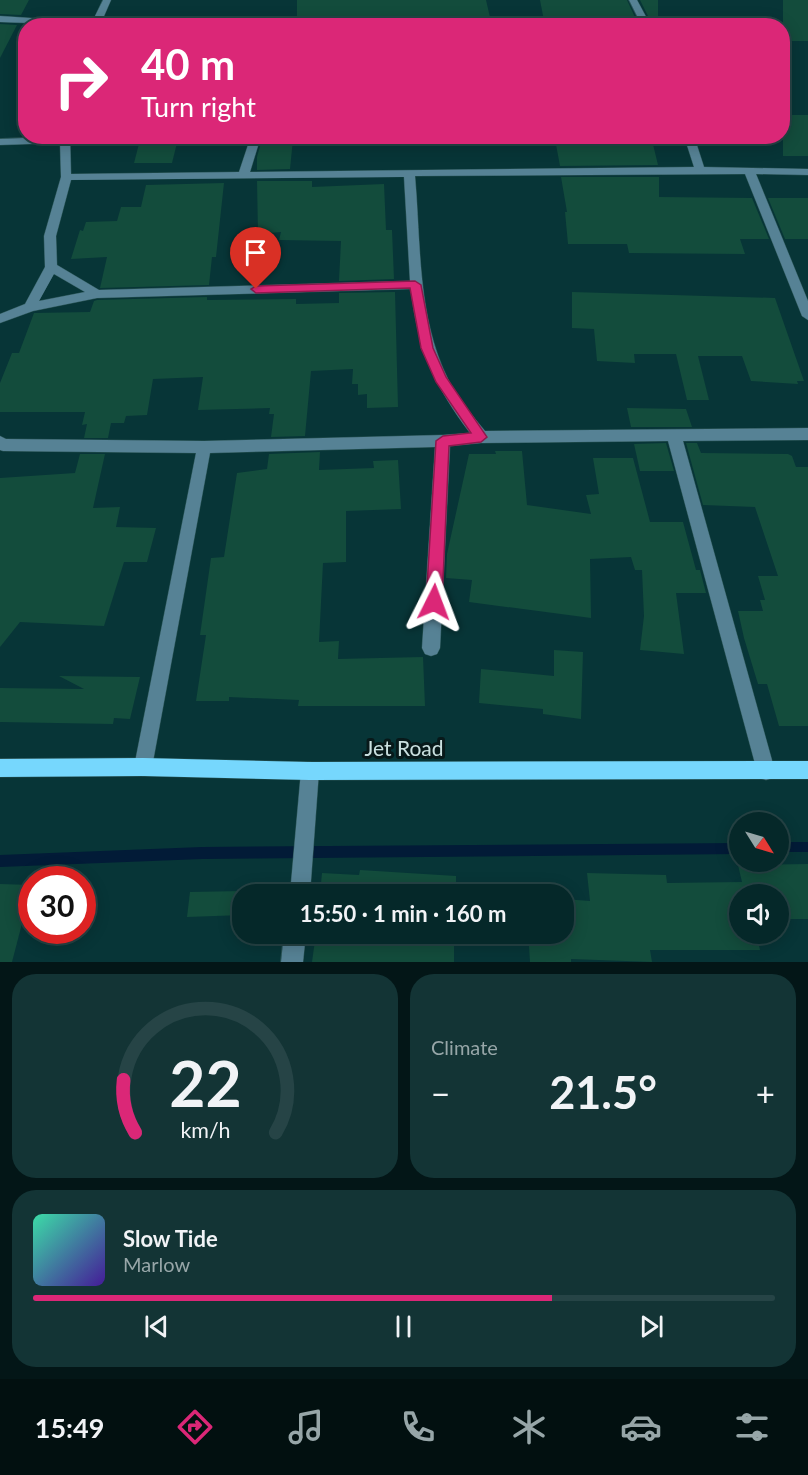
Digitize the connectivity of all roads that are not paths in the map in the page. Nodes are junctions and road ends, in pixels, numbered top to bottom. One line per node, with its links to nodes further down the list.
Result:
1 (107, 0): 3 (street)
2 (633, 0): 4 (street)
3 (98, 18)
4 (643, 18)
5 (0, 19): 6 (street)
6 (18, 20)
7 (18, 141): 8 (street)
8 (0, 142)
9 (65, 144): 17 (street)
10 (253, 144): 15 (street)
11 (692, 144): 12 (street)
12 (700, 170): 13 (street); 16 (street)
13 (749, 171): 14 (street); 22 (street)
14 (808, 172)
15 (244, 174): 16 (street); 17 (street)
16 (409, 174): 19 (street)
17 (66, 177): 18 (street)
18 (51, 267): 20 (street); 21 (street)
19 (415, 285): 20 (street); 26 (street)
20 (98, 294): 21 (street)
21 (30, 307): 23 (street)
22 (808, 316)
23 (0, 319)
24 (808, 434): 25 (street)
25 (674, 435): 26 (street); 35 (street)
26 (481, 437): 27 (street)
27 (443, 441): 29 (street); 30 (street)
28 (0, 442): 29 (street)
29 (204, 447): 31 (street)
30 (431, 648)
31 (143, 767): 32 (main road, Jet Road); 34 (main road, Jet Road)
32 (0, 768)
33 (808, 770): 35 (main road, Jet Road)
34 (310, 771): 35 (main road, Jet Road); 36 (street)
35 (766, 771)
36 (301, 884)
37 (294, 944): 38 (street)
38 (292, 962)

